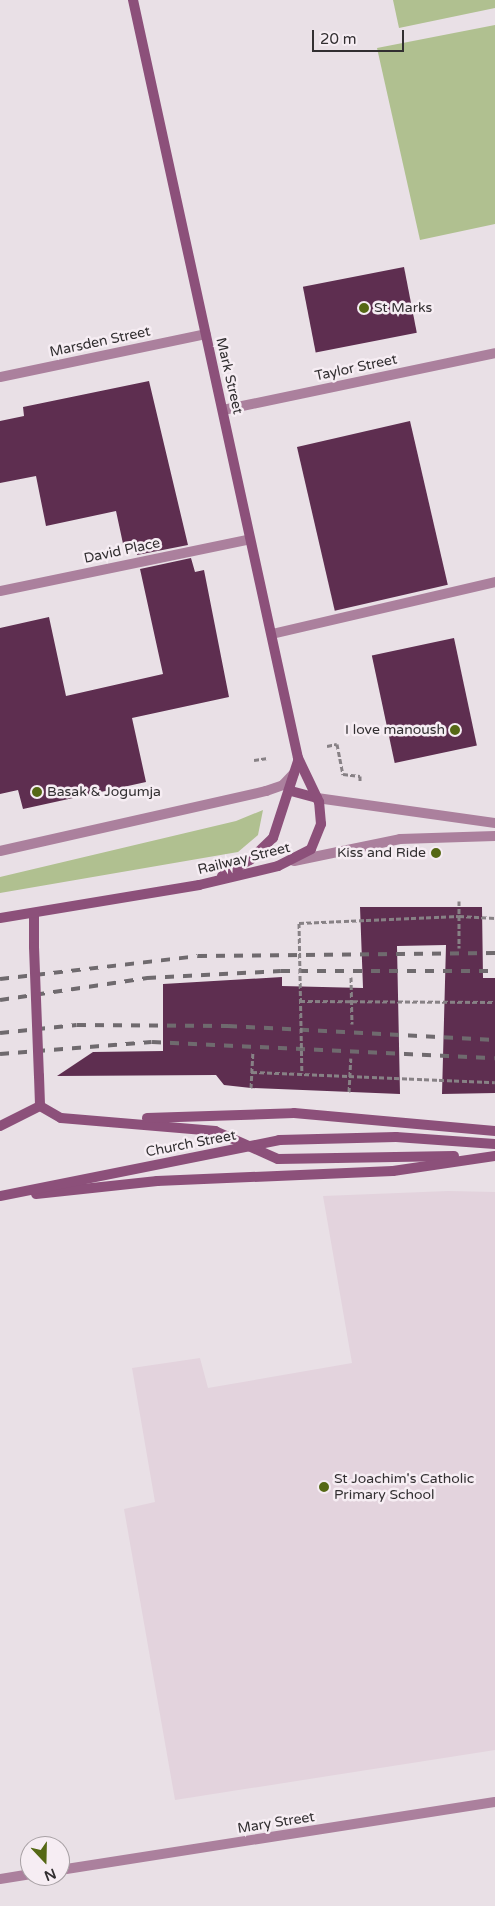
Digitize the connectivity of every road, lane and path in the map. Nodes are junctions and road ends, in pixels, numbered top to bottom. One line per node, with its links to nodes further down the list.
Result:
1 (133, 0): 2 (street, Mark Street)
2 (206, 334): 4 (street, Marsden Street); 5 (street, Mark Street)
3 (495, 353): 5 (street, Taylor Street)
4 (0, 377)
5 (223, 410): 6 (street, Mark Street)
6 (250, 538): 8 (street, David Place); 9 (street, Mark Street)
7 (495, 582): 9 (street)
8 (0, 591)
9 (272, 634): 13 (street, Mark Street)
10 (327, 746): 14 (path)
11 (268, 758): 12 (path)
12 (254, 760)
13 (298, 762): 15 (street); 16 (street, Mark Street); 17 (street, Mark Street)
14 (359, 790)
15 (266, 791): 16 (street); 20 (street)
16 (291, 791): 17 (street); 22 (street, Mark Street)
17 (317, 798): 18 (street); 21 (street, Mark Street)
18 (495, 823)
19 (495, 836): 21 (street, Railway Street)
20 (0, 851)
21 (292, 861): 22 (street, Railway Street)
22 (199, 885): 24 (street, Railway Street)
23 (459, 901): 25 (path)
24 (34, 913): 26 (street, Railway Street); 42 (street, bridge)
25 (459, 916): 27 (path); 28 (path); 30 (path, bridge)
26 (0, 918)
27 (495, 918)
28 (459, 948)
29 (352, 977): 31 (path)
30 (300, 1001): 31 (path); 37 (path, bridge)
31 (352, 1001): 32 (path); 33 (path)
32 (495, 1002)
33 (352, 1024)
34 (253, 1053): 36 (path)
35 (351, 1058): 38 (path)
36 (252, 1072): 37 (path); 40 (path)
37 (302, 1073): 38 (path)
38 (350, 1076): 39 (path); 41 (path)
39 (495, 1082)
40 (251, 1088)
41 (349, 1092)
42 (40, 1106): 43 (street, Church Street); 44 (street)
43 (121, 1120): 45 (street); 47 (street, Church Street)
44 (0, 1126)
45 (495, 1131)
46 (495, 1144): 47 (street)
47 (248, 1146): 48 (street); 49 (street, Church Street)
48 (495, 1156): 49 (street)
49 (0, 1197)
50 (495, 1802): 51 (street, Mary Street)
51 (70, 1868)
52 (20, 1876): 53 (street)
53 (0, 1879)

